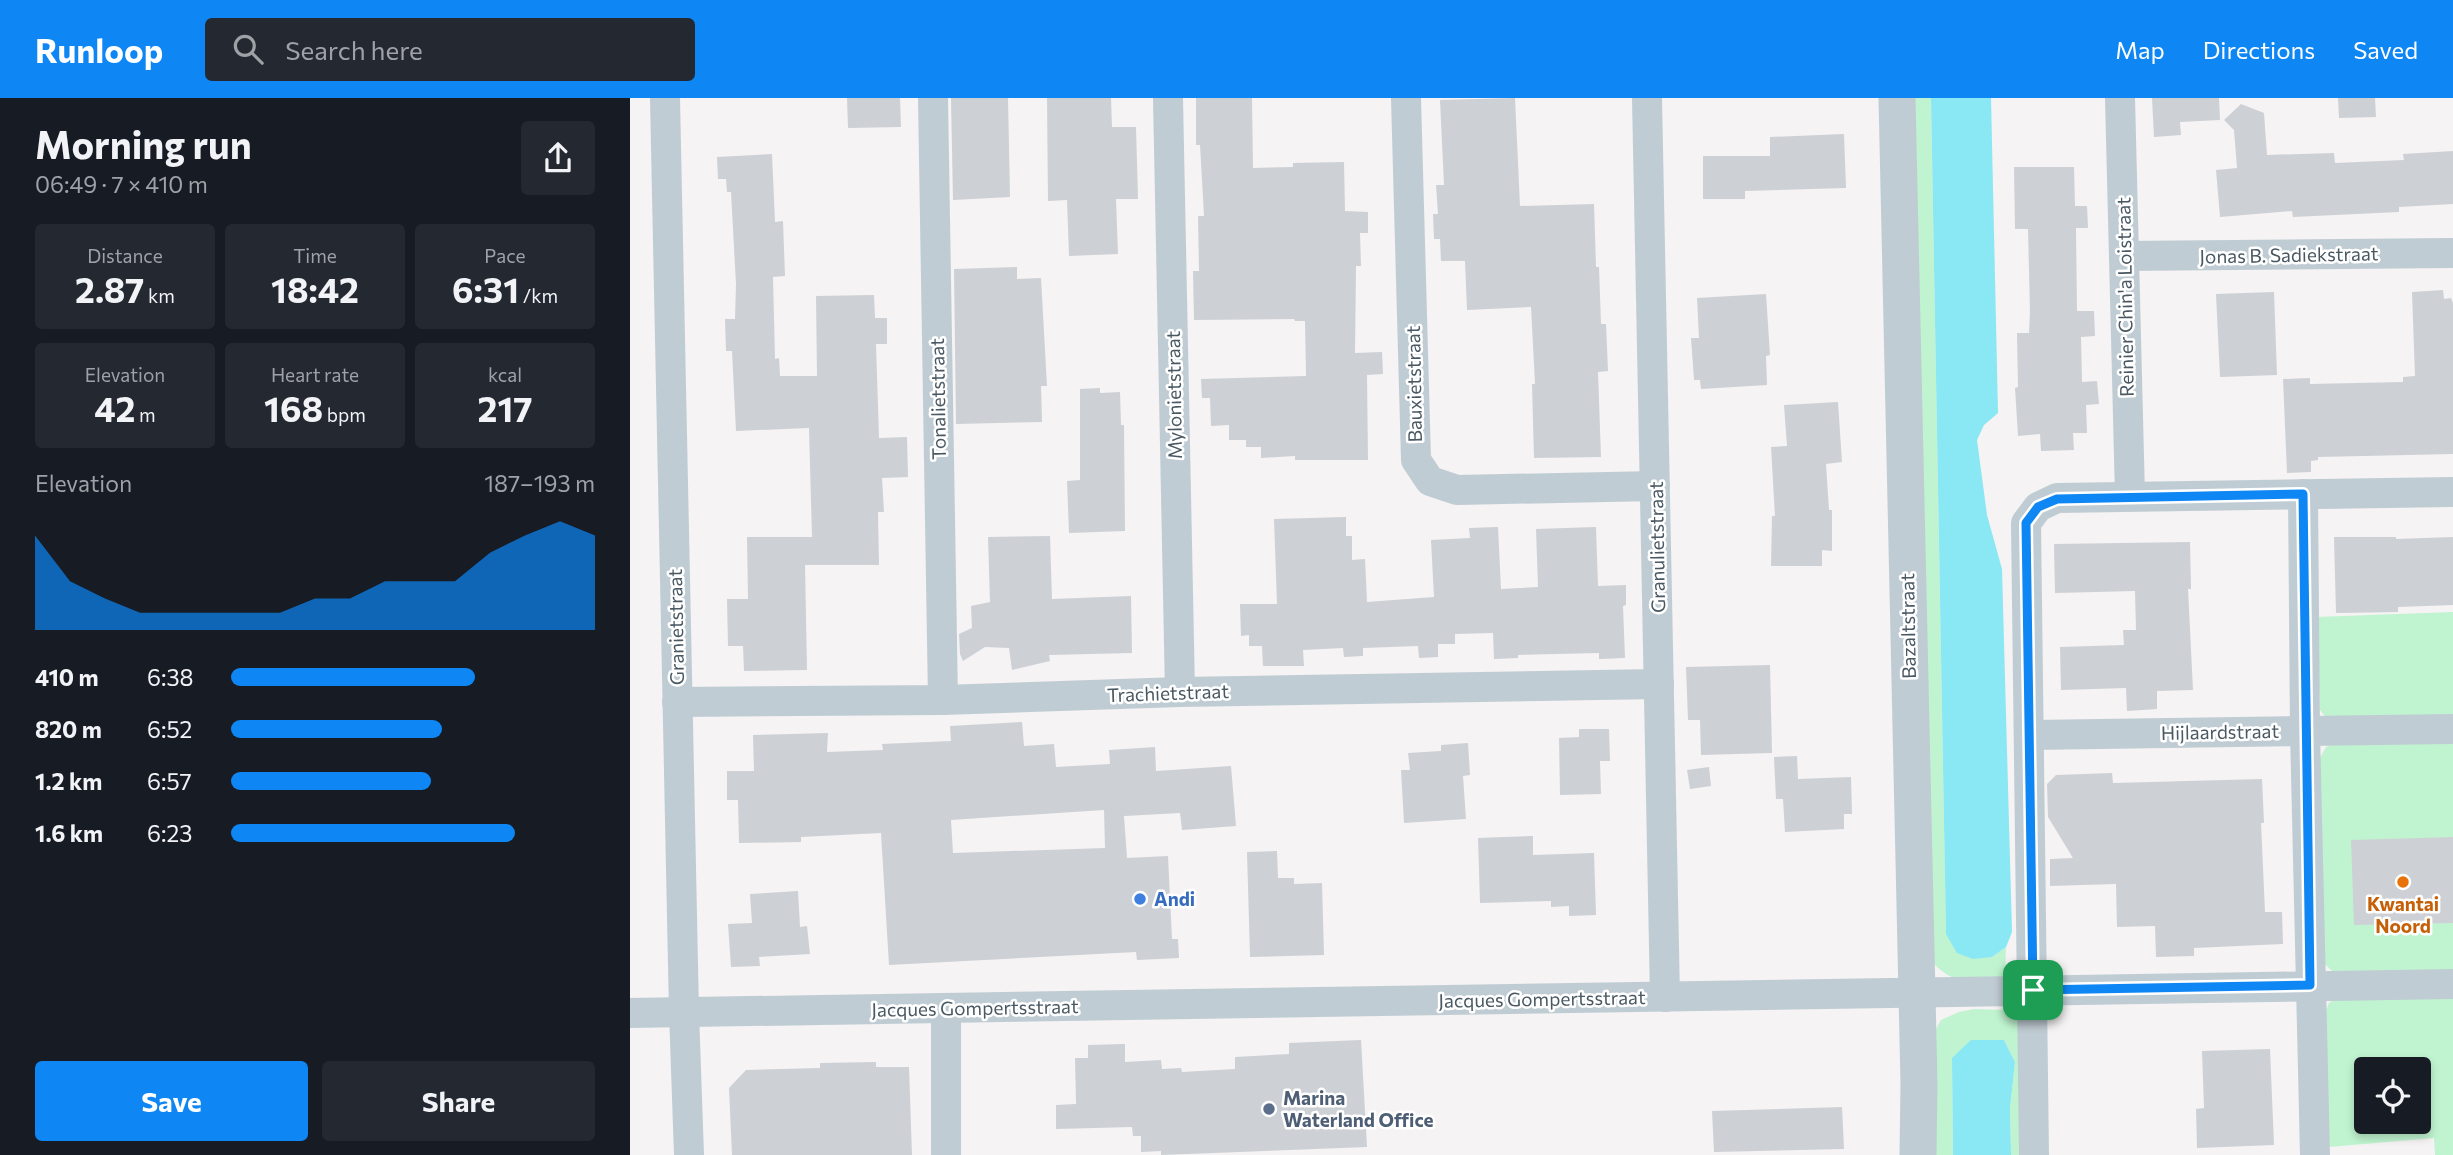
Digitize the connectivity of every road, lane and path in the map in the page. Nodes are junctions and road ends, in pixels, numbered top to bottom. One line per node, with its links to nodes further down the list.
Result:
1 (665, 98): 17 (street, Granietstraat)
2 (933, 98): 16 (street, Tonalietstraat)
3 (1168, 98): 15 (street, Mylonietstraat)
4 (1406, 98): 10 (street, Bauxietstraat)
5 (1647, 98): 10 (street, Granulietstraat)
6 (1897, 98): 24 (street, Bazaltstraat)
7 (2120, 98): 9 (street, Reinier Chin'a Loistraat)
8 (2453, 253): 9 (street, Jonas B. Sadiekstraat)
9 (2124, 256): 13 (street, Reinier Chin'a Loistraat)
10 (1655, 486): 14 (street, Granulietstraat)
11 (2453, 492): 12 (street)
12 (2303, 494): 13 (street); 19 (street)
13 (2130, 496): 20 (street)
14 (1659, 684): 15 (street, Trachietstraat); 25 (street, Granulietstraat)
15 (1180, 692): 16 (street, Trachietstraat)
16 (943, 701): 17 (street, Trachietstraat)
17 (677, 702): 27 (street, Granietstraat)
18 (2453, 729): 19 (street, Hijlaardstraat)
19 (2305, 731): 20 (street, Hijlaardstraat); 22 (street)
20 (2030, 735): 23 (street)
21 (2453, 984): 22 (street, Jacques Gompertsstraat)
22 (2310, 985): 23 (street, Jacques Gompertsstraat); 33 (street)
23 (2033, 990): 24 (street, Jacques Gompertsstraat); 32 (street)
24 (1916, 993): 25 (street, Jacques Gompertsstraat); 31 (street, Bazaltstraat)
25 (1665, 997): 26 (street, Jacques Gompertsstraat)
26 (946, 1008): 27 (street, Jacques Gompertsstraat); 30 (street)
27 (684, 1012): 28 (street, Jacques Gompertsstraat); 29 (street, Granietstraat)
28 (630, 1013)
29 (689, 1155)
30 (946, 1155)
31 (1918, 1155)
32 (2034, 1155)
33 (2315, 1155)

